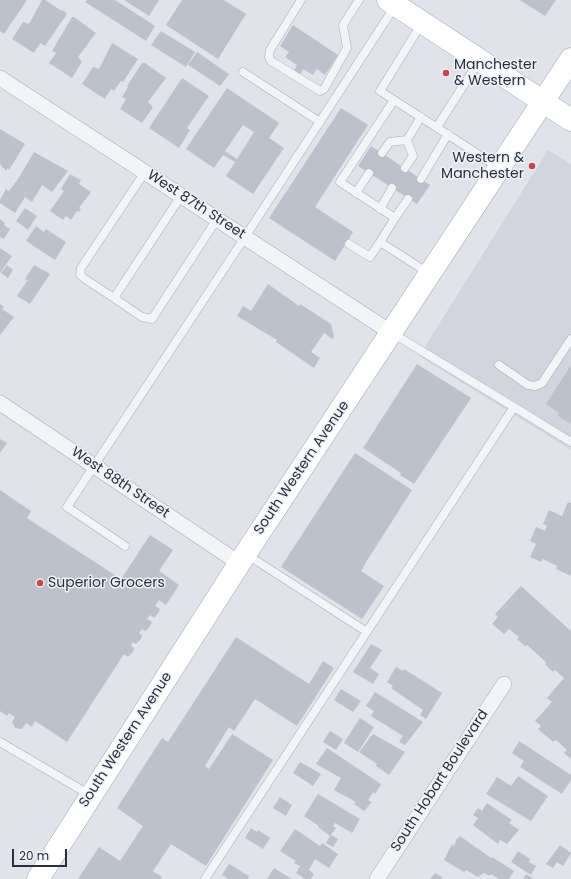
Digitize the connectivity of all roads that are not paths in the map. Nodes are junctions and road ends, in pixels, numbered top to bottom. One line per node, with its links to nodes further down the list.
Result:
1 (301, 0): 2 (lane)
2 (359, 0)
3 (391, 2): 4 (main road); 13 (lane)
4 (422, 22): 5 (main road); 9 (lane)
5 (480, 60): 10 (main road); 14 (lane)
6 (571, 60): 10 (main road, South Western Avenue)
7 (243, 72): 13 (lane)
8 (0, 78): 20 (street, West 87th Street)
9 (394, 100): 11 (lane); 24 (lane)
10 (544, 102): 12 (main road); 19 (main road, South Western Avenue)
11 (421, 117): 14 (lane); 16 (lane)
12 (571, 120)
13 (320, 122): 30 (lane)
14 (437, 127): 15 (lane)
15 (448, 134): 19 (lane); 22 (lane)
16 (407, 140): 17 (lane); 18 (lane)
17 (382, 154)
18 (405, 168)
19 (500, 168): 33 (main road, South Western Avenue)
20 (145, 172): 25 (street, West 87th Street); 34 (lane)
21 (369, 173): 24 (lane)
22 (421, 180)
23 (392, 188): 27 (lane)
24 (356, 193): 27 (lane)
25 (181, 196): 29 (street, West 87th Street); 34 (lane)
26 (408, 199): 28 (lane)
27 (380, 208): 28 (lane)
28 (395, 218): 31 (lane)
29 (217, 219): 30 (street, West 87th Street); 34 (lane)
30 (245, 237): 35 (street, West 87th Street); 41 (lane)
31 (380, 242): 32 (lane); 33 (lane)
32 (350, 244)
33 (430, 274): 35 (main road, South Western Avenue)
34 (114, 298)
35 (392, 333): 39 (lane); 43 (main road, South Western Avenue)
36 (571, 338): 37 (lane)
37 (499, 365)
38 (0, 403): 41 (street, West 88th Street)
39 (514, 407): 40 (lane); 44 (lane)
40 (571, 442)
41 (94, 466): 42 (lane); 43 (street, West 88th Street)
42 (126, 546)
43 (242, 558): 44 (lane); 47 (main road, South Western Avenue)
44 (367, 632): 49 (lane)
45 (504, 684): 50 (street, South Hobart Boulevard)
46 (0, 742): 47 (lane)
47 (91, 796): 48 (main road, South Western Avenue)
48 (38, 879)
49 (205, 879)
50 (377, 879)

